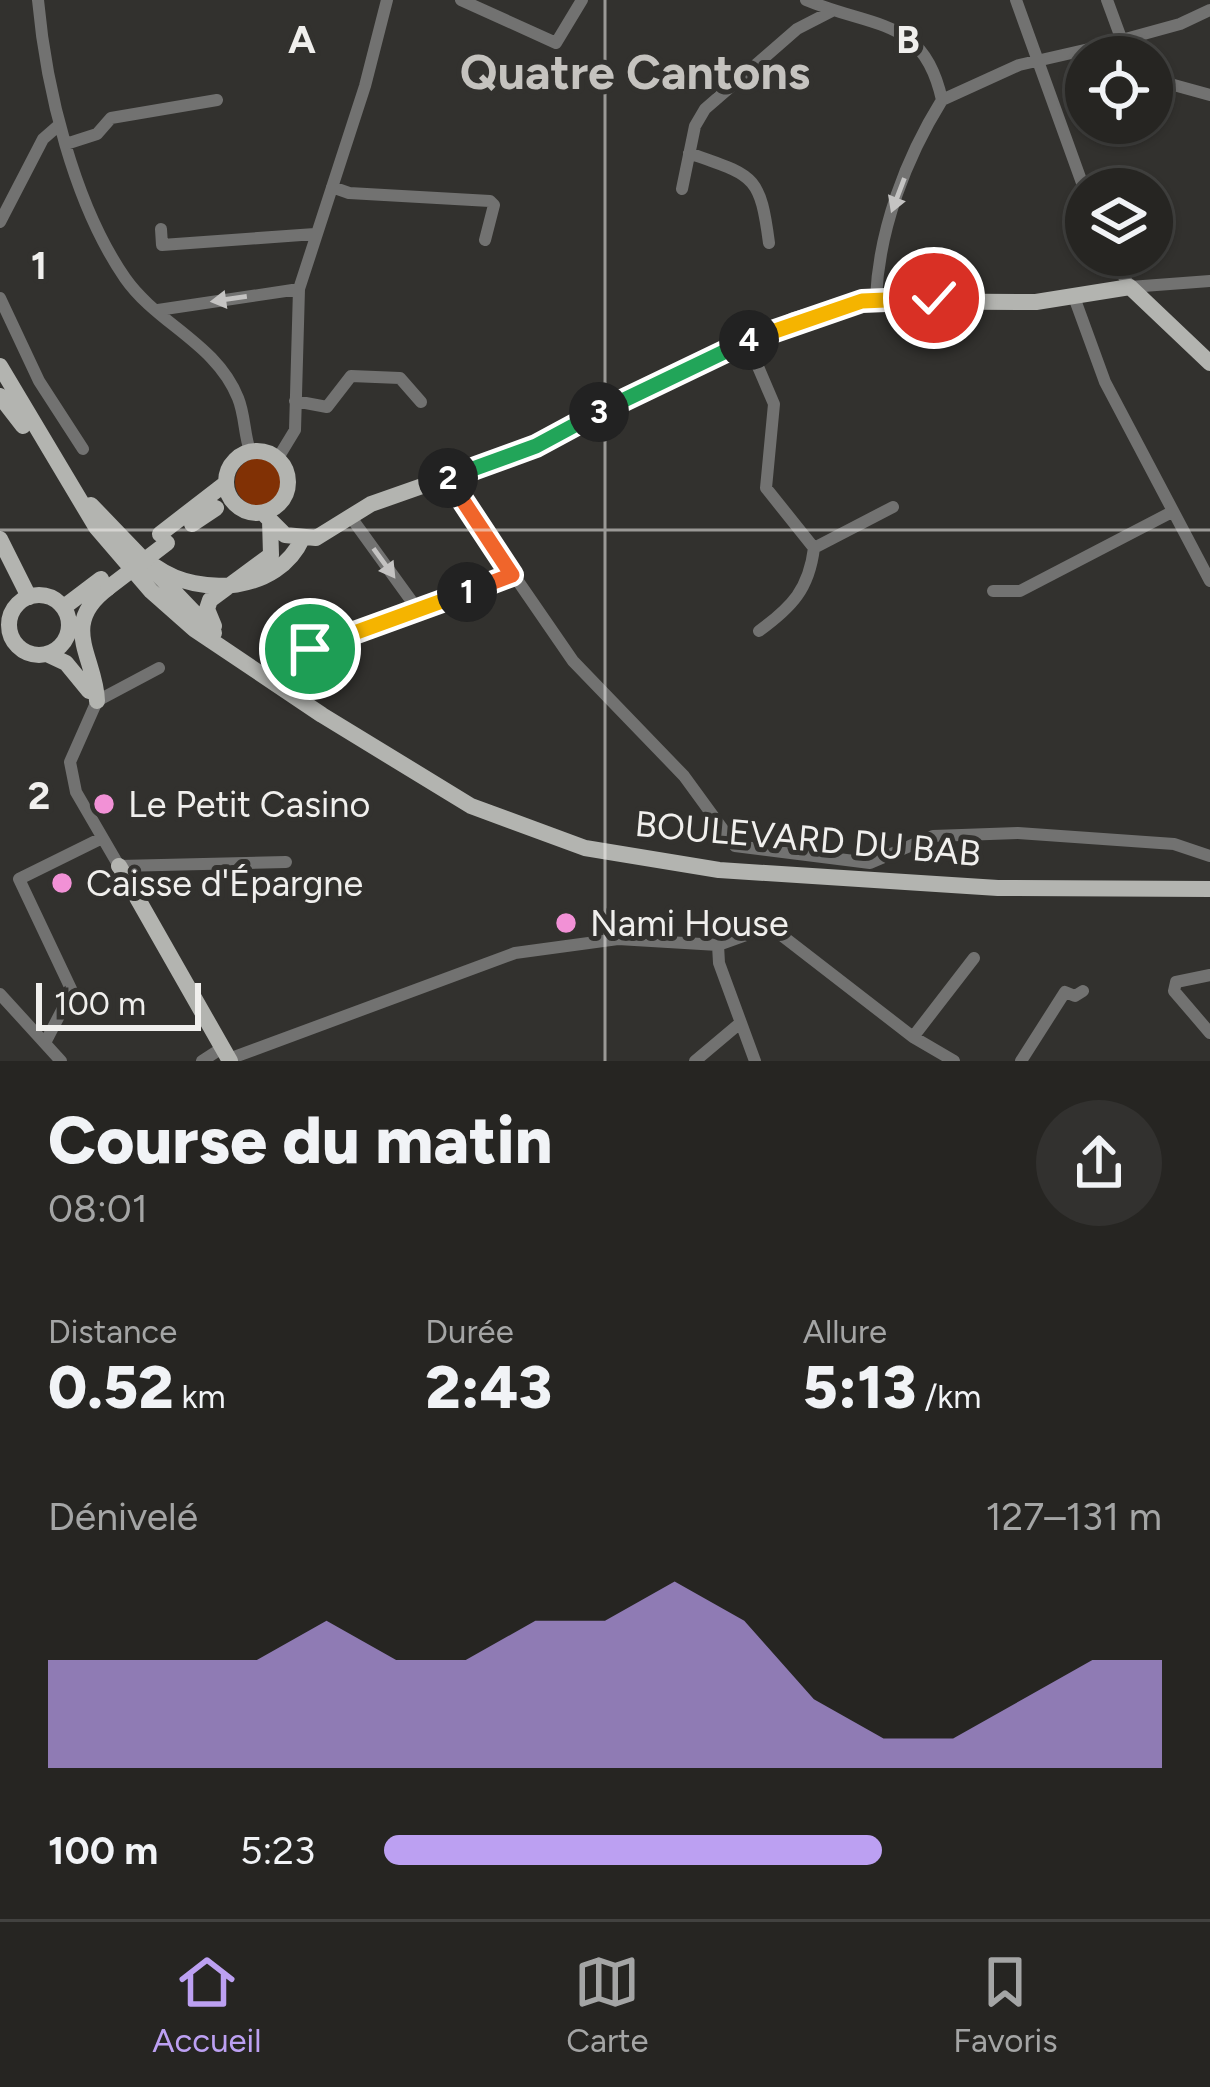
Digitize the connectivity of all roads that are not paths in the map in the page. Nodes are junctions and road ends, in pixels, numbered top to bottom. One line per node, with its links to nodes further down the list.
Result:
1 (38, 0): 18 (street)
2 (387, 0): 22 (street)
3 (461, 0): 4 (street)
4 (582, 0)
5 (806, 0): 9 (street)
6 (1016, 0): 13 (street)
7 (1108, 0): 10 (street)
8 (1210, 10): 11 (street)
9 (832, 11): 17 (street); 20 (street)
10 (1120, 36)
11 (1129, 36)
12 (1065, 58): 13 (street)
13 (1036, 63): 17 (street); 21 (street)
14 (1173, 85): 15 (street)
15 (1210, 95)
16 (217, 100): 19 (street)
17 (942, 100): 35 (street, one-way to 35)
18 (59, 124): 19 (street); 24 (street)
19 (66, 144): 36 (street)
20 (689, 153): 23 (street); 28 (street)
21 (1076, 168)
22 (332, 187): 26 (street); 27 (street)
23 (682, 189)
24 (0, 222)
25 (161, 230): 26 (street)
26 (315, 234): 32 (street)
27 (485, 240)
28 (769, 243)
29 (1123, 276): 31 (street)
30 (1210, 281): 31 (street)
31 (1130, 287): 33 (main road); 38 (main road)
32 (299, 289): 36 (street, one-way to 36); 41 (street)
33 (1074, 297): 35 (main road); 55 (street)
34 (0, 298): 44 (street)
35 (876, 298): 37 (main road)
36 (158, 310): 45 (street)
37 (747, 341): 47 (main road); 61 (street)
38 (1210, 363)
39 (0, 366): 43 (main road, BOULEVARD DU BAB)
40 (0, 396): 43 (main road)
41 (295, 401): 42 (street); 46 (street)
42 (421, 402)
43 (41, 443): 49 (main road, BOULEVARD DU BAB)
44 (83, 449)
45 (250, 451): 46 (main road); 48 (main road)
46 (278, 458): 50 (main road)
47 (447, 478): 57 (main road); 63 (street)
48 (226, 483): 51 (main road); 54 (main road)
49 (73, 488): 62 (main road, BOULEVARD DU BAB); 76 (main road, BOULEVARD DU BAB)
50 (284, 498): 56 (main road); 60 (main road)
51 (238, 507): 53 (main road); 56 (main road)
52 (893, 507): 61 (street)
53 (217, 508): 54 (main road); 59 (main road)
54 (194, 511): 59 (main road)
55 (1172, 512): 64 (street); 67 (street)
56 (266, 516): 60 (main road); 66 (main road)
57 (350, 516): 60 (main road); 70 (street, one-way to 70)
58 (0, 539): 68 (main road)
59 (164, 539): 65 (main road)
60 (302, 539): 66 (main road)
61 (814, 548): 71 (street)
62 (130, 550): 66 (main road); 76 (main road, BOULEVARD DU BAB)
63 (512, 575): 70 (street); 81 (street)
64 (1210, 581)
65 (104, 583): 69 (main road); 79 (main road)
66 (229, 584): 76 (main road)
67 (993, 591)
68 (28, 597): 69 (main road); 73 (main road)
69 (64, 608): 72 (main road)
70 (418, 610): 74 (street)
71 (759, 631)
72 (68, 636): 75 (main road); 79 (main road)
73 (14, 643): 75 (main road); 77 (main road)
74 (310, 649)
75 (49, 655): 79 (main road)
76 (236, 656): 84 (main road, BOULEVARD DU BAB)
77 (0, 658)
78 (159, 668): 79 (street)
79 (95, 692): 80 (street)
80 (100, 839): 83 (street); 93 (street)
81 (1210, 856)
82 (286, 862): 83 (street)
83 (119, 866): 94 (main road)
84 (1210, 889)
85 (718, 945): 90 (street); 92 (street); 94 (street)
86 (974, 958): 92 (street)
87 (1210, 975): 91 (street)
88 (1083, 991): 100 (street)
89 (0, 994): 93 (street)
90 (739, 1024): 97 (street); 98 (street)
91 (1210, 1033)
92 (913, 1037): 99 (street)
93 (46, 1041): 95 (street)
94 (227, 1056): 96 (street)
95 (61, 1061)
96 (202, 1061)
97 (694, 1061)
98 (755, 1061)
99 (954, 1061)
100 (1021, 1061)

